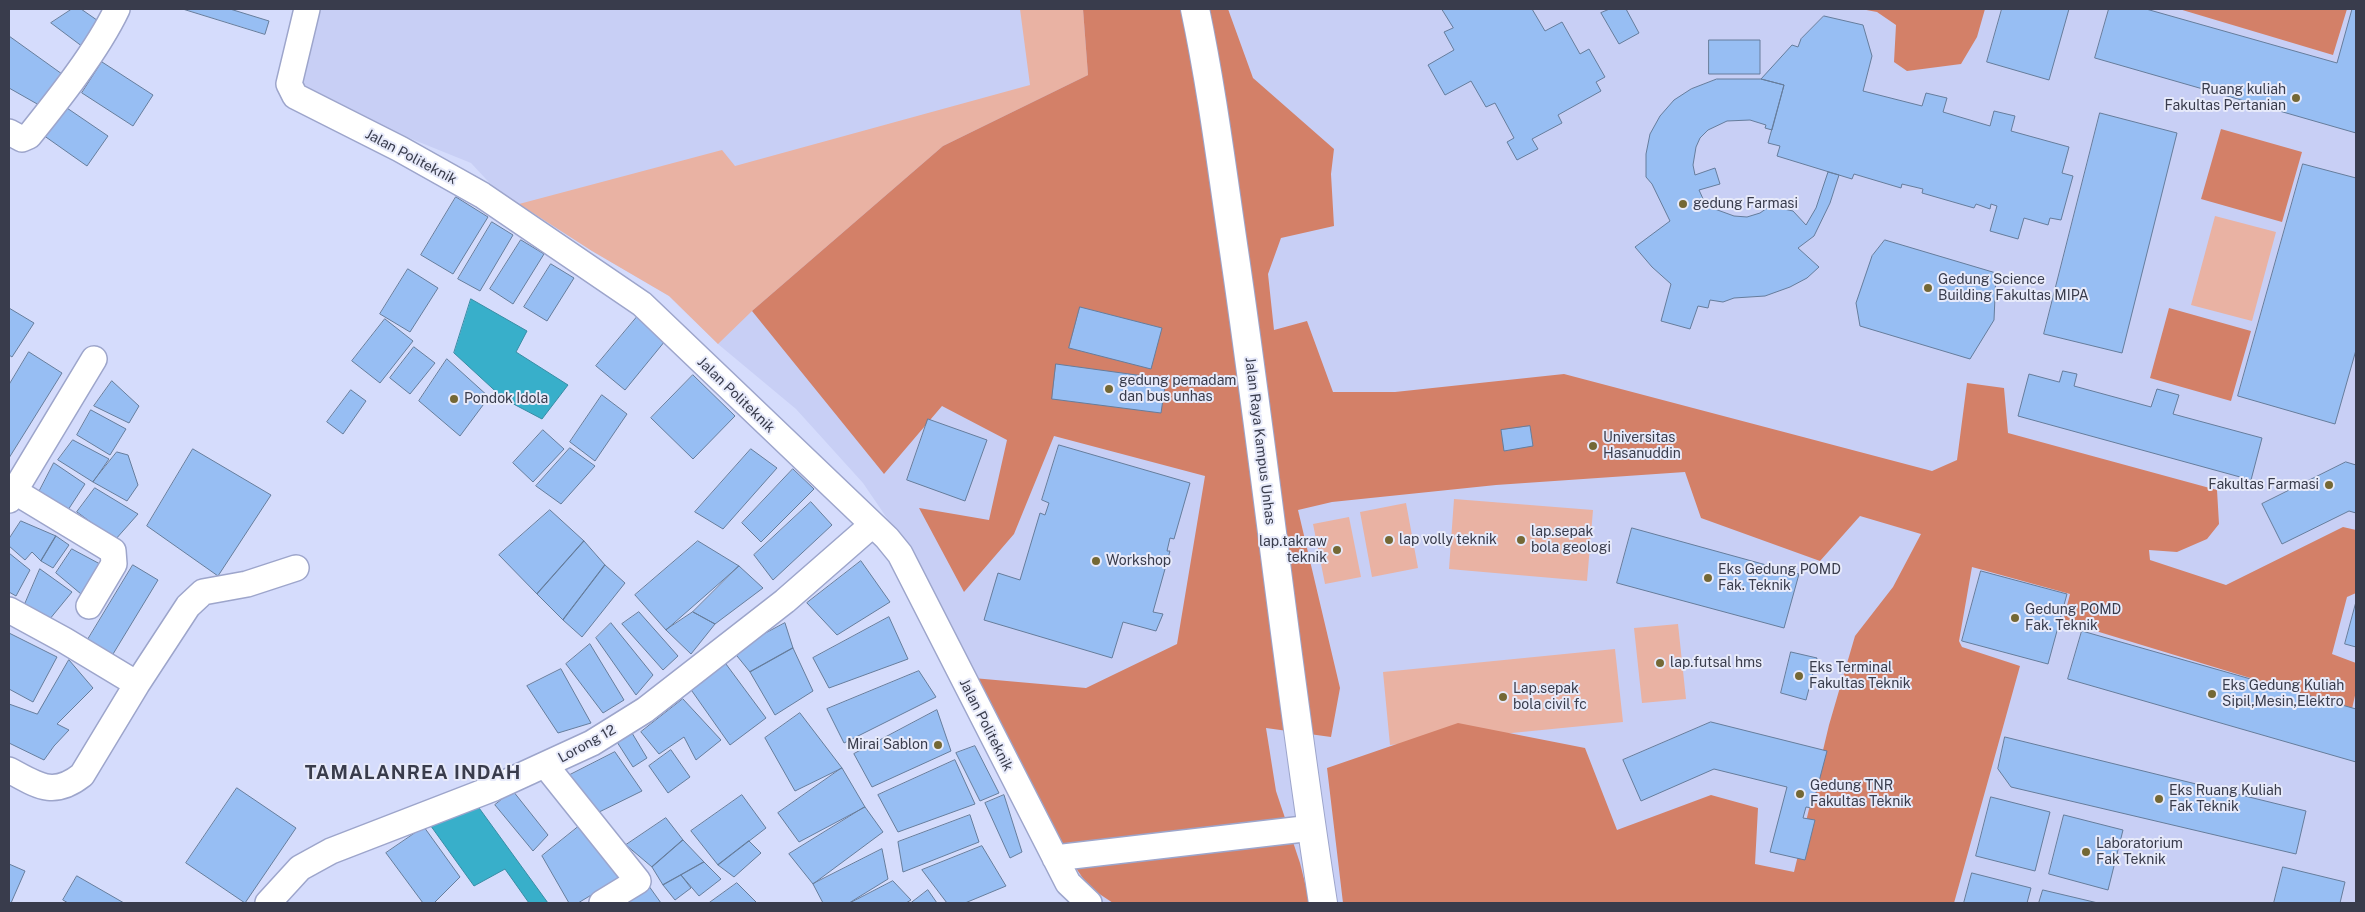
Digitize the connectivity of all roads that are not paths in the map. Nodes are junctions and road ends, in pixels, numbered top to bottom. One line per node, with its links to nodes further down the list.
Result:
1 (117, 9): 4 (street)
2 (307, 9): 7 (street, Jalan Politeknik)
3 (1195, 9): 14 (street, Jalan Raya Kampus Unhas)
4 (9, 132)
5 (94, 358): 6 (street)
6 (10, 493): 9 (street)
7 (872, 525): 12 (street, Lorong 12); 15 (street, Jalan Politeknik)
8 (296, 568): 11 (street)
9 (89, 606)
10 (9, 610): 11 (street)
11 (137, 684): 13 (street)
12 (546, 766): 16 (street, Lorong 12); 17 (street)
13 (9, 770)
14 (1312, 828): 15 (street); 19 (street, Jalan Raya Kampus Unhas)
15 (1055, 858): 18 (street, Jalan Politeknik)
16 (268, 903)
17 (602, 903)
18 (1089, 903)
19 (1323, 903)

